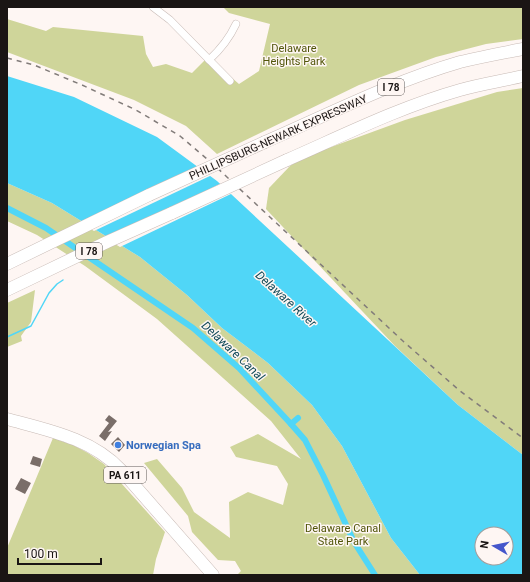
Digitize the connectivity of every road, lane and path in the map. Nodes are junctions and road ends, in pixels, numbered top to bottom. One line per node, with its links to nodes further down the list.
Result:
1 (153, 7): 4 (street)
2 (236, 24): 4 (street)
3 (523, 49): 7 (highway, PHILLIPSBURG-NEWARK EXPRESSWAY / I 78, bridge)
4 (208, 60): 6 (street)
5 (523, 76): 8 (highway, I 78, bridge)
6 (230, 81)
7 (7, 264)
8 (7, 290)
9 (7, 419): 10 (highway, PA 611)
10 (213, 575)

